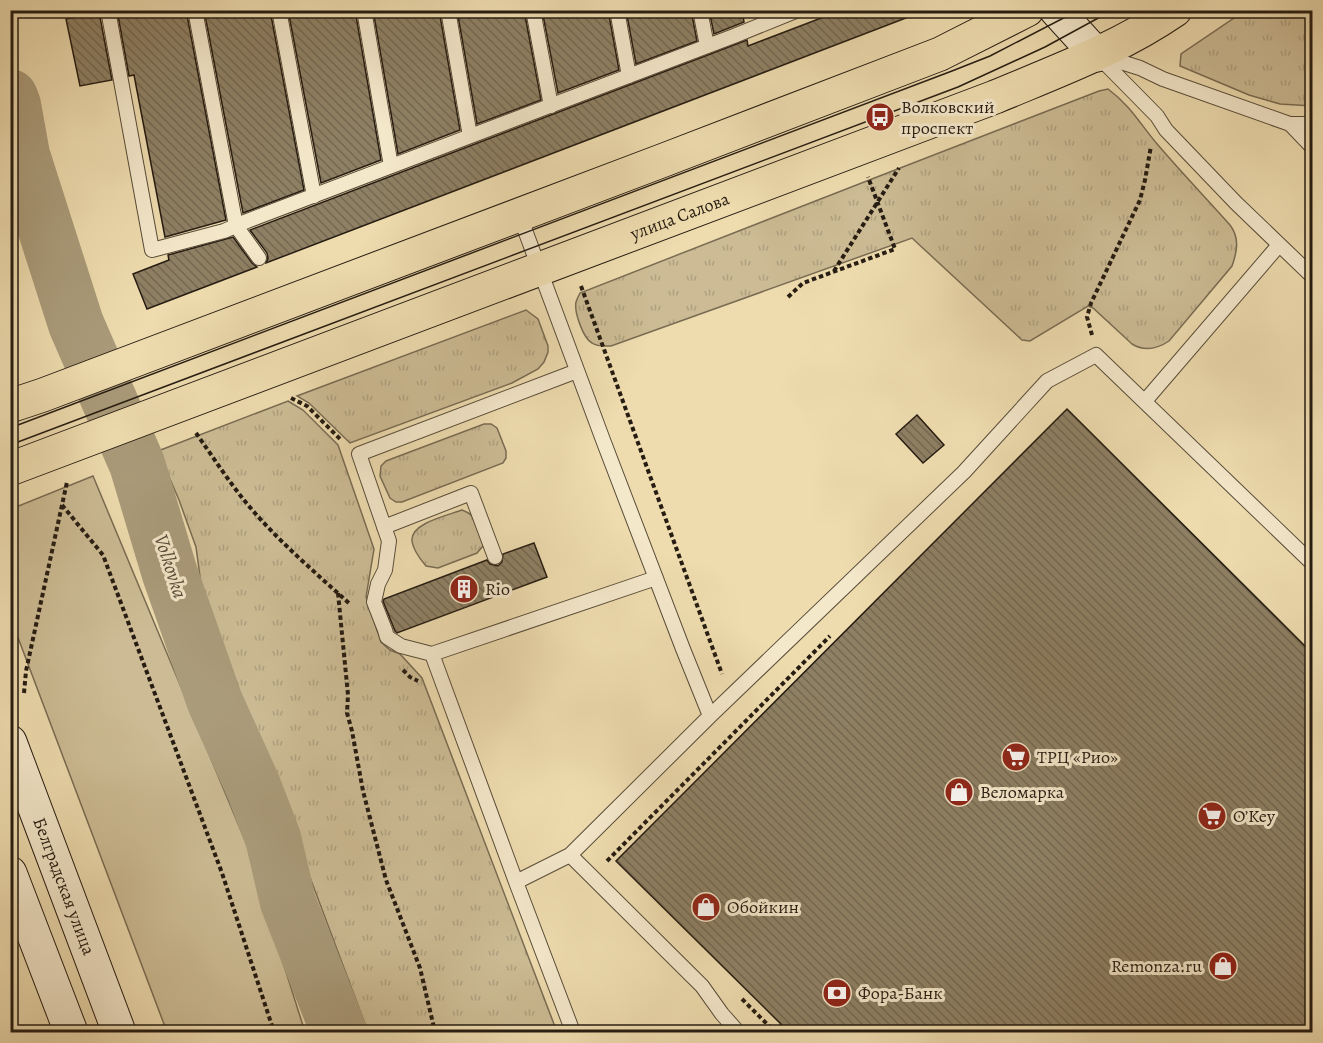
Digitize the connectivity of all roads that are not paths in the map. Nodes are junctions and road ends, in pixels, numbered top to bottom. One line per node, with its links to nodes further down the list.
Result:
1 (108, 10): 24 (lane)
2 (195, 10): 24 (lane)
3 (279, 10): 22 (lane)
4 (364, 10): 21 (lane)
5 (448, 10): 19 (lane)
6 (533, 10): 16 (lane)
7 (617, 10): 15 (lane)
8 (700, 10): 13 (lane)
9 (1026, 10): 23 (main road)
10 (1056, 10): 14 (street)
11 (1175, 10): 14 (main road, улица Салова)
12 (790, 12): 13 (lane)
13 (707, 46): 15 (lane)
14 (1098, 55): 17 (lane); 25 (lane); 27 (main road, улица Салова)
15 (629, 76): 16 (lane)
16 (551, 106): 19 (lane)
17 (1290, 124): 18 (lane); 20 (lane)
18 (1312, 124)
19 (470, 136): 21 (lane)
20 (1312, 147)
21 (392, 166): 22 (lane)
22 (314, 196): 24 (lane)
23 (519, 214): 27 (lane); 31 (main road)
24 (236, 226): 26 (lane)
25 (1279, 245): 28 (lane); 30 (lane)
26 (259, 258)
27 (540, 269): 29 (lane); 32 (main road, улица Салова)
28 (1312, 276)
29 (577, 371): 33 (lane); 36 (lane)
30 (1145, 400): 35 (lane); 38 (lane)
31 (10, 406)
32 (10, 469)
33 (384, 526): 34 (lane); 37 (lane)
34 (495, 557)
35 (1312, 563)
36 (656, 578): 37 (lane); 38 (lane)
37 (432, 654): 42 (lane)
38 (711, 716): 40 (lane)
39 (10, 742): 44 (street, Белградская улица)
40 (570, 855): 42 (lane); 46 (lane)
41 (11, 873): 43 (street)
42 (516, 882): 45 (lane)
43 (71, 1032)
44 (118, 1032)
45 (573, 1032)
46 (738, 1032)

